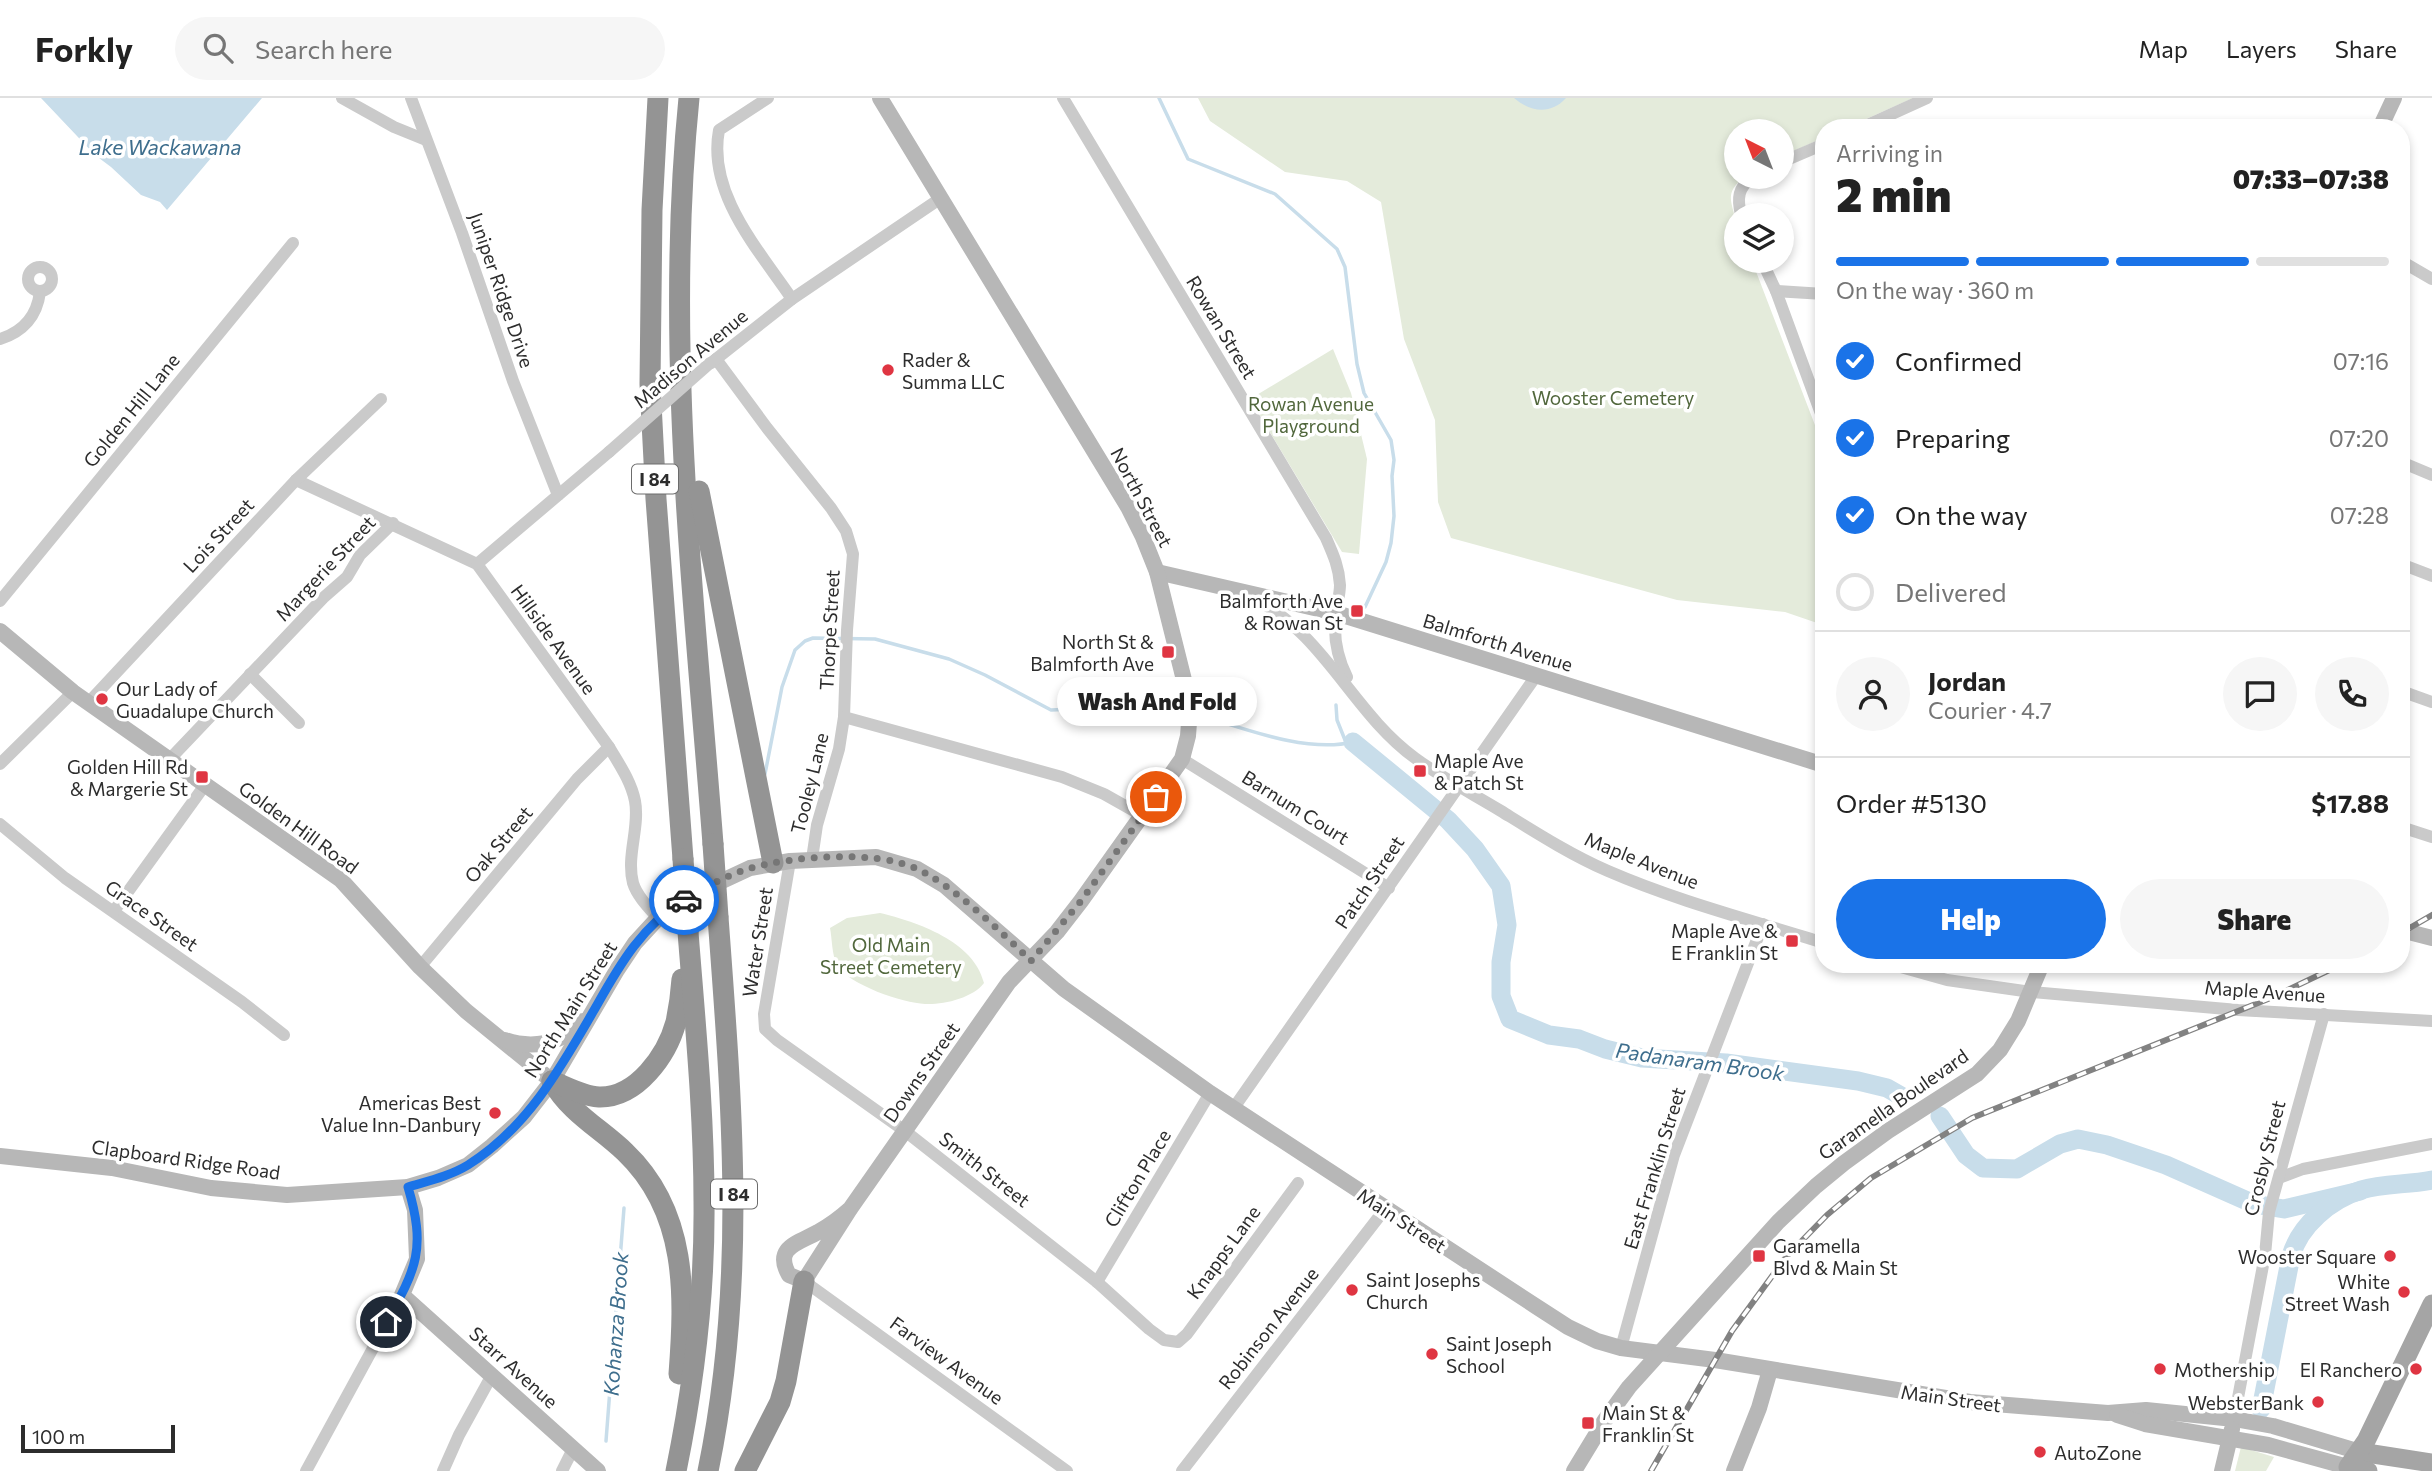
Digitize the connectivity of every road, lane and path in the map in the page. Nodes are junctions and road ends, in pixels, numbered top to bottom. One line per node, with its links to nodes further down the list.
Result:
1 (342, 98): 12 (street)
2 (411, 98): 12 (street, Juniper Ridge Drive)
3 (658, 98): 68 (highway, I 84, bridge)
4 (689, 98): 24 (highway, I 84)
5 (768, 98): 23 (street)
6 (880, 98): 15 (main road, North Street)
7 (1063, 98): 40 (street, Rowan Street)
8 (1927, 98): 10 (street)
9 (2394, 98): 11 (main road)
10 (1881, 119)
11 (2384, 119)
12 (426, 140): 32 (street, Juniper Ridge Drive)
13 (1815, 148): 14 (street)
14 (1794, 157)
15 (941, 198): 23 (street, Madison Avenue); 36 (main road, North Street)
16 (293, 243): 39 (street, Golden Hill Lane)
17 (2410, 266): 19 (street)
18 (1767, 273): 21 (street)
19 (2432, 279)
20 (40, 292): 25 (street)
21 (1776, 292): 22 (street); 27 (street)
22 (1815, 294)
23 (792, 299): 26 (street, Madison Avenue)
24 (680, 320): 63 (highway); 114 (highway, I 84, bridge)
25 (0, 339)
26 (713, 361): 32 (street, Madison Avenue, bridge); 49 (street, Thorpe Street)
27 (1815, 398)
28 (381, 399): 31 (street, Lois Street)
29 (2410, 466): 30 (street)
30 (2432, 475)
31 (296, 480): 33 (street, Hillside Avenue); 48 (street, Lois Street)
32 (558, 495): 34 (street, Madison Avenue)
33 (393, 523): 34 (street, Hillside Avenue); 42 (street, Margerie Street)
34 (477, 564): 51 (street, Hillside Avenue)
35 (2410, 567): 37 (street)
36 (1157, 572): 38 (main road, Balmforth Avenue); 52 (main road, North Street)
37 (2432, 576)
38 (1244, 593): 40 (main road, Balmforth Avenue); 46 (street, Rowan Street)
39 (0, 601)
40 (1336, 613): 43 (main road, Balmforth Avenue); 46 (street, Rowan Street)
41 (0, 631): 44 (main road, Golden Hill Road)
42 (250, 674): 50 (street); 53 (street, Margerie Street)
43 (1536, 676): 54 (main road, Balmforth Avenue); 57 (street, Patch Street)
44 (73, 692): 48 (main road, Golden Hill Road); 55 (street)
45 (2410, 694): 47 (street)
46 (1358, 700): 57 (street, Rowan Street)
47 (2432, 702)
48 (88, 703): 53 (main road, Golden Hill Road)
49 (844, 716): 58 (street, Thorpe Street); 62 (street, Tooley Lane)
50 (299, 723)
51 (609, 747): 66 (street, Hillside Avenue); 73 (street, Oak Street)
52 (1182, 758): 58 (main road, North Street); 64 (street, Barnum Court)
53 (169, 760): 56 (main road, Golden Hill Road)
54 (1815, 762)
55 (0, 764)
56 (205, 785): 65 (street); 73 (main road, Golden Hill Road)
57 (1458, 786): 64 (street, Patch Street); 67 (street, Maple Avenue)
58 (1143, 816): 72 (main road, North Street)
59 (0, 824): 65 (street, Grace Street)
60 (2410, 830): 61 (street)
61 (2432, 837)
62 (811, 859): 63 (main road, Main Street); 72 (main road, Main Street)
63 (781, 862): 66 (main road, North Main Street); 80 (street, Water Street)
64 (1389, 888): 85 (street, Patch Street)
65 (114, 911): 81 (street, Grace Street)
66 (658, 918): 77 (main road, North Main Street)
67 (1763, 924): 71 (street, Maple Avenue); 99 (street, East Franklin Street)
68 (688, 932): 83 (highway); 113 (highway, I 84)
69 (2410, 932): 70 (main road)
70 (2432, 938)
71 (1815, 940)
72 (1031, 961): 84 (main road, Main Street); 86 (main road, Downs Street)
73 (420, 967): 82 (main road, Golden Hill Road)
74 (1922, 973): 76 (street, Maple Avenue)
75 (2038, 973): 76 (main road, Garamella Boulevard)
76 (2031, 992): 78 (street, Maple Avenue); 100 (main road, Garamella Boulevard)
77 (593, 1011): 82 (main road); 83 (main road, North Main Street)
78 (2324, 1014): 79 (street, Maple Avenue); 90 (street, Crosby Street)
79 (2432, 1021)
80 (765, 1029): 86 (street, Smith Street)
81 (284, 1035)
82 (496, 1037): 83 (main road, Golden Hill Road)
83 (552, 1081): 91 (main road, North Main Street); 113 (highway)
84 (1210, 1093): 85 (main road, Main Street); 95 (street, Clifton Place)
85 (1233, 1109): 93 (main road, Main Street)
86 (905, 1131): 92 (main road, Downs Street); 95 (street, Smith Street)
87 (2432, 1143): 90 (street)
88 (0, 1156): 91 (main road, Clapboard Ridge Road)
89 (1297, 1183): 98 (street, Knapps Lane)
90 (2277, 1183): 104 (street, Crosby Street)
91 (408, 1187): 96 (main road)
92 (850, 1209): 94 (main road, Downs Street); 94 (main road, Downs Street)
93 (1385, 1209): 99 (main road, Main Street); 117 (street, Robinson Avenue)
94 (804, 1281): 115 (highway); 116 (street, Farview Avenue)
95 (1097, 1282): 98 (street, Smith Street)
96 (402, 1295): 102 (main road, Starr Avenue); 109 (street)
97 (2430, 1311): 108 (main road)
98 (1178, 1342)
99 (1621, 1348): 100 (main road, Main Street)
100 (1659, 1354): 101 (main road, Main Street); 118 (main road, Garamella Boulevard)
101 (1770, 1370): 103 (main road, Main Street); 119 (main road)
102 (492, 1375): 106 (main road, Starr Avenue); 110 (street)
103 (2108, 1413): 104 (main road, Main Street); 105 (main road, Main Street)
104 (2234, 1419): 105 (main road, Crosby Street); 108 (main road, Main Street)
105 (2231, 1439): 108 (main road, Main Street); 120 (main road, Crosby Street)
106 (573, 1449): 111 (street); 112 (main road, Starr Avenue)
107 (2432, 1463): 108 (main road, Main Street)
108 (2355, 1465)
109 (306, 1471)
110 (443, 1471)
111 (562, 1471)
112 (598, 1471)
113 (675, 1471)
114 (708, 1471)
115 (745, 1471)
116 (1067, 1471)
117 (1182, 1471)
118 (1574, 1471)
119 (1734, 1471)
120 (2222, 1471)

